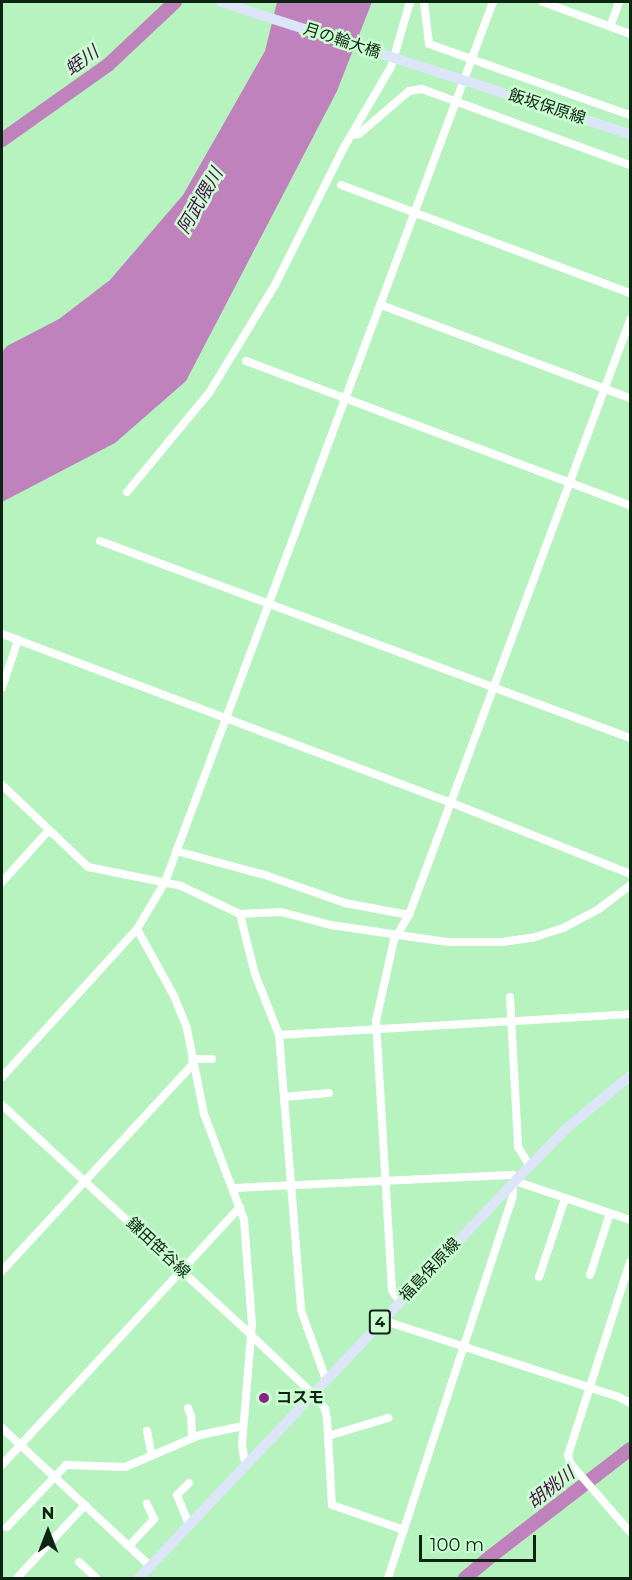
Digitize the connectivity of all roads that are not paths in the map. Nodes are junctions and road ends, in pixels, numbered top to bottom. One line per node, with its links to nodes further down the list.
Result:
1 (221, 2): 9 (main road, 月の輪大橋)
2 (410, 2): 9 (street)
3 (424, 2): 10 (street)
4 (493, 2): 10 (street)
5 (543, 2): 7 (street)
6 (619, 2): 7 (street)
7 (610, 27): 8 (street)
8 (630, 34)
9 (394, 58): 11 (main road, 月の輪大橋); 15 (street)
10 (471, 58): 11 (street); 13 (street)
11 (463, 81): 12 (street); 14 (main road, 飯坂保原線)
12 (456, 100): 15 (street); 16 (street); 18 (street)
13 (630, 116)
14 (630, 134)
15 (352, 135): 27 (street)
16 (630, 165)
17 (341, 185): 18 (street)
18 (415, 214): 19 (street); 20 (street)
19 (630, 293)
20 (381, 305): 23 (street); 25 (street)
21 (630, 320): 23 (street)
22 (246, 360): 25 (street)
23 (605, 388): 24 (street); 26 (street)
24 (630, 398)
25 (345, 399): 26 (street); 30 (street)
26 (570, 483): 28 (street); 34 (street)
27 (127, 492)
28 (630, 505)
29 (100, 541): 30 (street)
30 (269, 604): 34 (street); 35 (street)
31 (2, 634): 32 (street)
32 (18, 640): 33 (street); 35 (street)
33 (2, 688)
34 (494, 688): 36 (street); 38 (street)
35 (226, 718): 38 (street); 40 (street)
36 (630, 738)
37 (2, 785): 39 (street)
38 (452, 803): 41 (street); 46 (street)
39 (49, 830): 42 (street); 43 (street)
40 (176, 851): 43 (street); 46 (street)
41 (630, 874)
42 (2, 882)
43 (165, 882): 45 (street); 47 (street)
44 (630, 885): 48 (street)
45 (240, 914): 48 (street); 53 (street)
46 (409, 915): 48 (street)
47 (137, 929): 55 (street); 57 (street)
48 (397, 934): 52 (street)
49 (510, 997): 51 (street)
50 (630, 1014): 51 (street)
51 (511, 1022): 52 (street); 61 (street)
52 (376, 1029): 53 (street); 62 (street)
53 (279, 1035): 59 (street)
54 (212, 1059): 55 (street)
55 (192, 1062): 63 (street); 66 (street)
56 (630, 1076): 61 (main road, 福島保原線 / 4)
57 (2, 1077)
58 (329, 1093): 59 (street)
59 (284, 1097): 65 (street)
60 (2, 1105): 63 (street, 鎌田笹谷線)
61 (530, 1166): 64 (main road, 福島保原線 / 4)
62 (386, 1180): 64 (street); 65 (street); 76 (street)
63 (85, 1181): 72 (street, 鎌田笹谷線); 73 (street)
64 (516, 1181): 67 (street); 76 (main road, 福島保原線 / 4); 79 (street)
65 (291, 1186): 66 (street); 80 (street)
66 (234, 1188): 68 (street)
67 (565, 1199): 69 (street); 75 (street)
68 (240, 1207): 72 (street); 78 (street)
69 (610, 1213): 70 (street); 74 (street)
70 (630, 1220)
71 (630, 1264): 81 (street)
72 (182, 1270): 78 (street, 鎌田笹谷線); 91 (street)
73 (2, 1271)
74 (590, 1275)
75 (539, 1277)
76 (400, 1302): 77 (main road, 福島保原線 / 4)
77 (382, 1320): 79 (street); 80 (main road, 福島保原線 / 4)
78 (252, 1335): 82 (street, 鎌田笹谷線); 86 (street)
79 (464, 1346): 81 (street); 101 (street)
80 (326, 1380): 82 (main road, 福島保原線 / 4)
81 (590, 1387): 83 (street); 102 (street)
82 (312, 1394): 89 (street, 鎌田笹谷線); 93 (main road, 福島保原線 / 4)
83 (630, 1403)
84 (188, 1408): 90 (street)
85 (388, 1418): 89 (street)
86 (243, 1426): 90 (street); 93 (street)
87 (2, 1428): 91 (street)
88 (147, 1431): 92 (street)
89 (328, 1436): 101 (street, 鎌田笹谷線)
90 (192, 1438): 92 (street)
91 (20, 1445): 94 (street); 95 (street)
92 (152, 1456): 95 (street)
93 (248, 1462): 99 (main road, 福島保原線 / 4)
94 (2, 1465)
95 (53, 1476): 98 (street); 100 (street)
96 (189, 1483): 99 (street)
97 (147, 1504): 103 (street)
98 (85, 1505): 103 (street); 106 (street)
99 (189, 1525): 105 (main road, 福島保原線 / 4)
100 (7, 1527)
101 (404, 1530): 109 (street)
102 (630, 1532)
103 (129, 1546): 105 (street)
104 (79, 1562): 107 (street)
105 (150, 1566): 108 (main road, 福島保原線 / 4)
106 (17, 1578)
107 (96, 1578)
108 (139, 1578)
109 (388, 1578)

